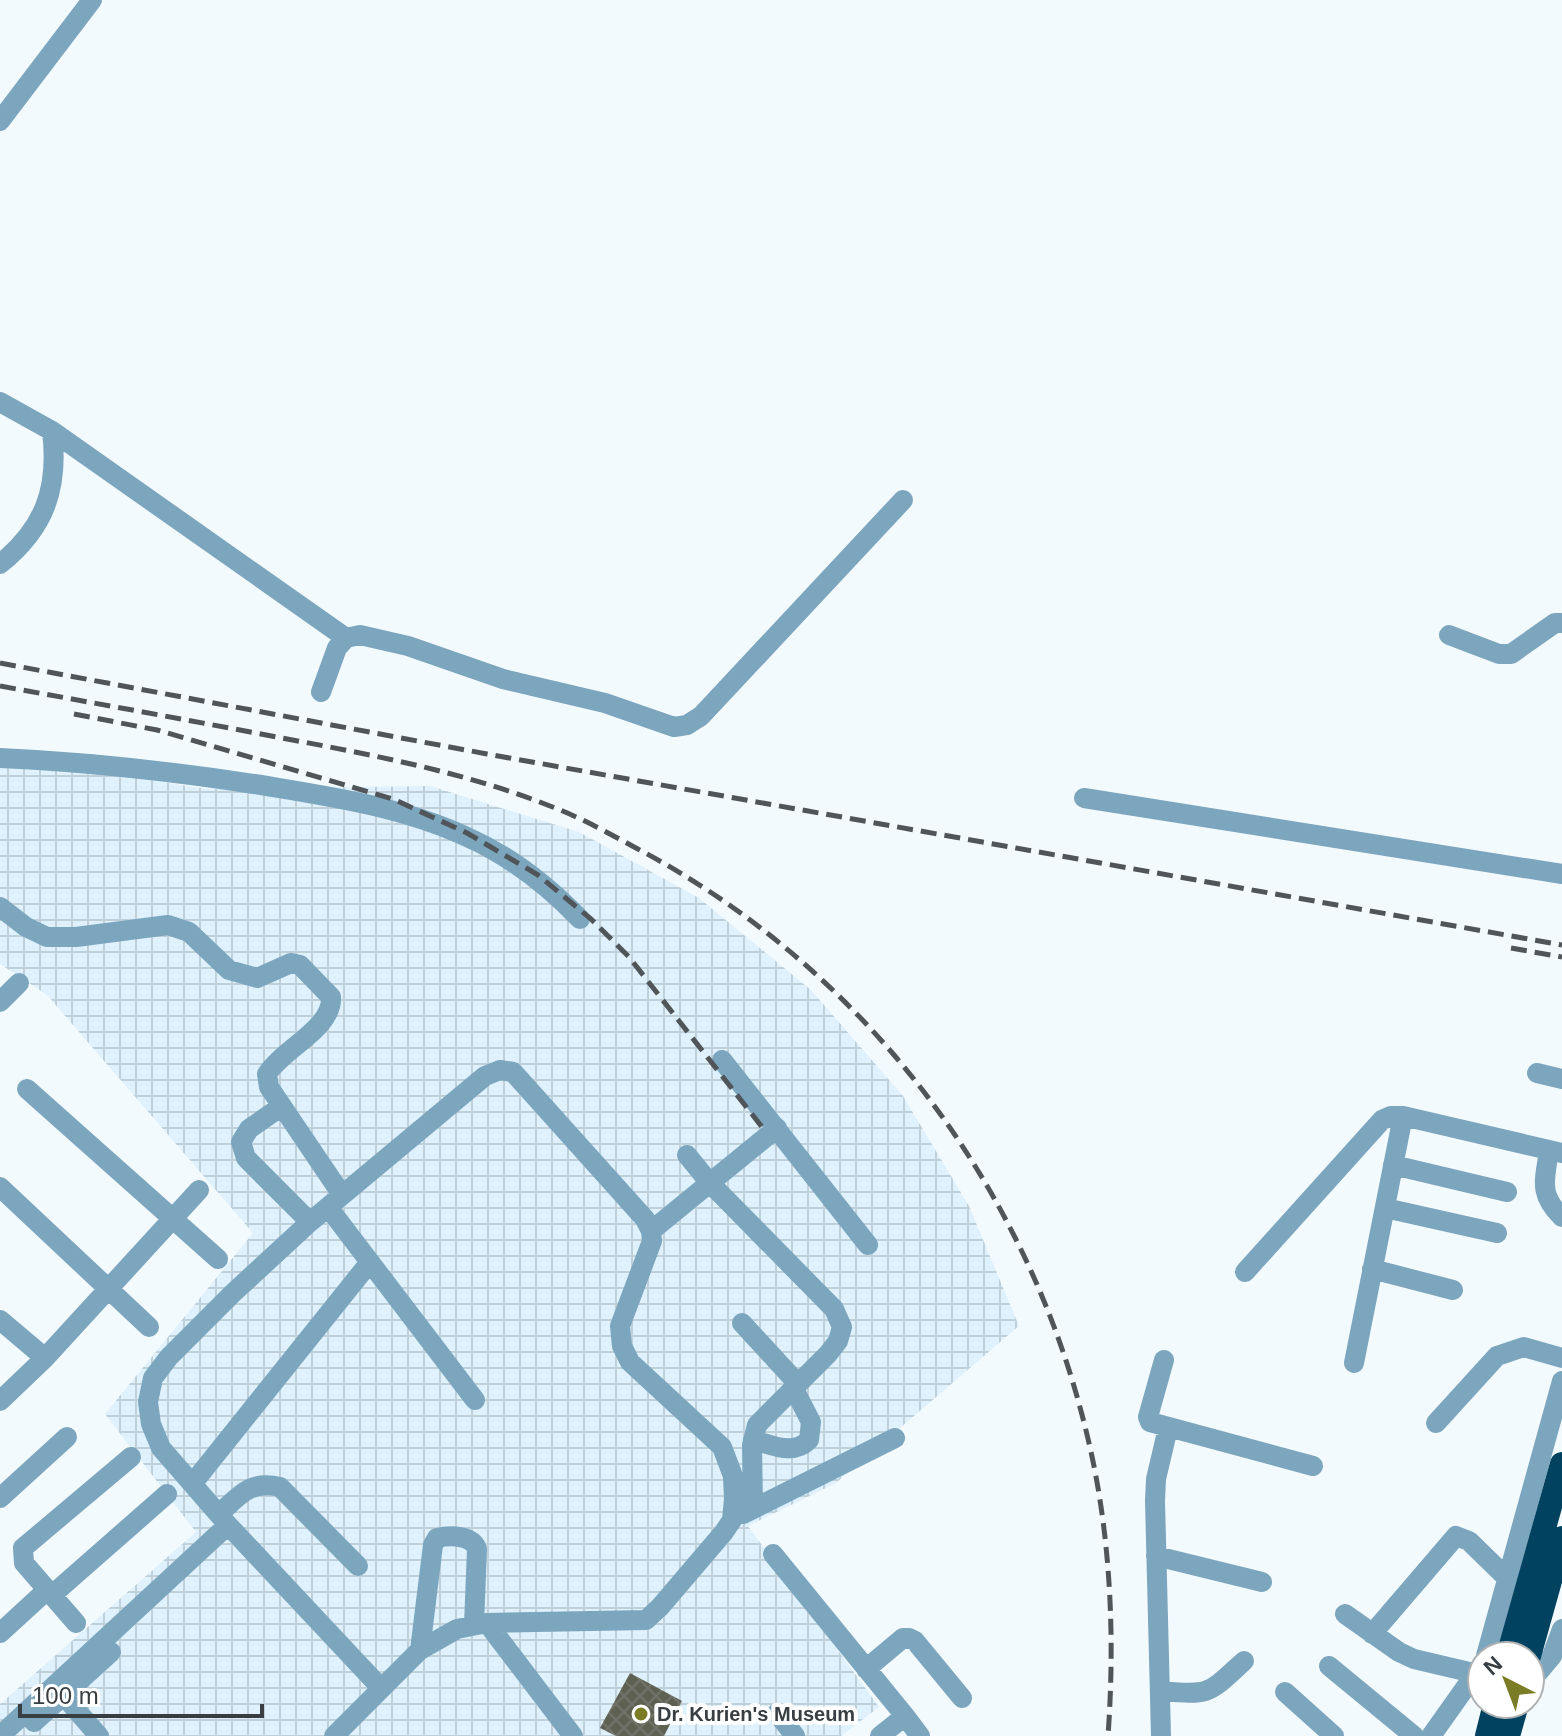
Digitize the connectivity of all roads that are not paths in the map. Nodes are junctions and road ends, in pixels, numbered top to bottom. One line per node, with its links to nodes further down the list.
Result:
1 (92, 0): 2 (street)
2 (0, 121)
3 (0, 402): 4 (street)
4 (52, 431): 6 (street); 9 (street)
5 (903, 500): 9 (street)
6 (0, 564)
7 (1562, 623): 8 (street)
8 (1449, 635)
9 (346, 638): 10 (street)
10 (321, 692)
11 (0, 758): 15 (street)
12 (1084, 798): 13 (street)
13 (1562, 874)
14 (0, 907): 22 (street)
15 (580, 919)
16 (19, 983): 17 (street)
17 (0, 1002)
18 (722, 1060): 24 (street)
19 (1537, 1073): 20 (street)
20 (1562, 1079)
21 (27, 1089): 35 (street)
22 (282, 1106): 32 (street); 36 (street)
23 (1403, 1116): 25 (street); 27 (street); 43 (street)
24 (777, 1128): 28 (street); 39 (street)
25 (1555, 1151): 34 (street)
26 (687, 1155): 28 (street)
27 (1393, 1165): 31 (street); 33 (street)
28 (709, 1182): 37 (street); 54 (street)
29 (0, 1187): 44 (street)
30 (199, 1190): 35 (street)
31 (1507, 1192)
32 (335, 1201): 36 (street); 37 (street); 41 (street)
33 (1385, 1208): 38 (street); 42 (street)
34 (1562, 1217)
35 (172, 1220): 40 (street); 44 (street)
36 (310, 1222): 65 (street)
37 (651, 1231): 69 (street)
38 (1497, 1233)
39 (868, 1245)
40 (218, 1259)
41 (370, 1262): 55 (street); 65 (street)
42 (1372, 1269): 45 (street); 52 (street)
43 (1245, 1272)
44 (110, 1287): 48 (street); 49 (street)
45 (1453, 1290)
46 (0, 1320): 49 (street)
47 (742, 1323): 54 (street)
48 (149, 1327)
49 (45, 1358): 56 (street)
50 (1562, 1358): 57 (street)
51 (1164, 1360): 58 (street)
52 (1354, 1363)
53 (1562, 1381): 75 (street)
54 (796, 1386): 61 (street); 61 (street)
55 (475, 1400)
56 (0, 1401)
57 (1436, 1423)
58 (1168, 1428): 64 (street); 73 (street)
59 (67, 1437): 67 (street)
60 (895, 1438): 68 (street)
61 (753, 1440): 68 (street)
62 (131, 1457): 77 (street)
63 (1562, 1464): 78 (highway)
64 (1313, 1466)
65 (193, 1483): 70 (street)
66 (167, 1494): 77 (street)
67 (0, 1498)
68 (753, 1509): 69 (street)
69 (732, 1520): 81 (street)
70 (228, 1525): 74 (street); 94 (street); 95 (street)
71 (1562, 1538): 78 (highway)
72 (773, 1554): 92 (street)
73 (1156, 1556): 76 (street); 96 (street)
74 (358, 1566)
75 (1508, 1579): 84 (street); 85 (street)
76 (1262, 1582)
77 (50, 1592): 80 (street); 83 (street)
78 (1530, 1610): 86 (highway); 87 (highway)
79 (1345, 1614): 84 (street)
80 (76, 1623)
81 (480, 1624): 88 (street); 88 (street); 107 (street)
82 (1562, 1629): 90 (street)
83 (0, 1633)
84 (1372, 1634): 93 (street)
85 (1491, 1640)
86 (1516, 1640)
87 (1529, 1640)
88 (420, 1650): 94 (street)
89 (1244, 1661): 96 (street)
90 (1546, 1663)
91 (1329, 1666): 112 (street)
92 (866, 1669): 99 (street); 101 (street)
93 (1466, 1671)
94 (381, 1688): 106 (street)
95 (59, 1691): 103 (street); 104 (street); 105 (street)
96 (1160, 1691): 111 (street)
97 (1285, 1692): 102 (street)
98 (1466, 1692): 113 (street)
99 (962, 1698)
100 (777, 1713): 108 (street)
101 (905, 1716): 109 (street); 110 (street)
102 (1325, 1733)
103 (0, 1736)
104 (19, 1736)
105 (99, 1736)
106 (334, 1736)
107 (573, 1736)
108 (795, 1736)
109 (880, 1736)
110 (920, 1736)
111 (1161, 1736)
112 (1414, 1736)
113 (1431, 1736)

